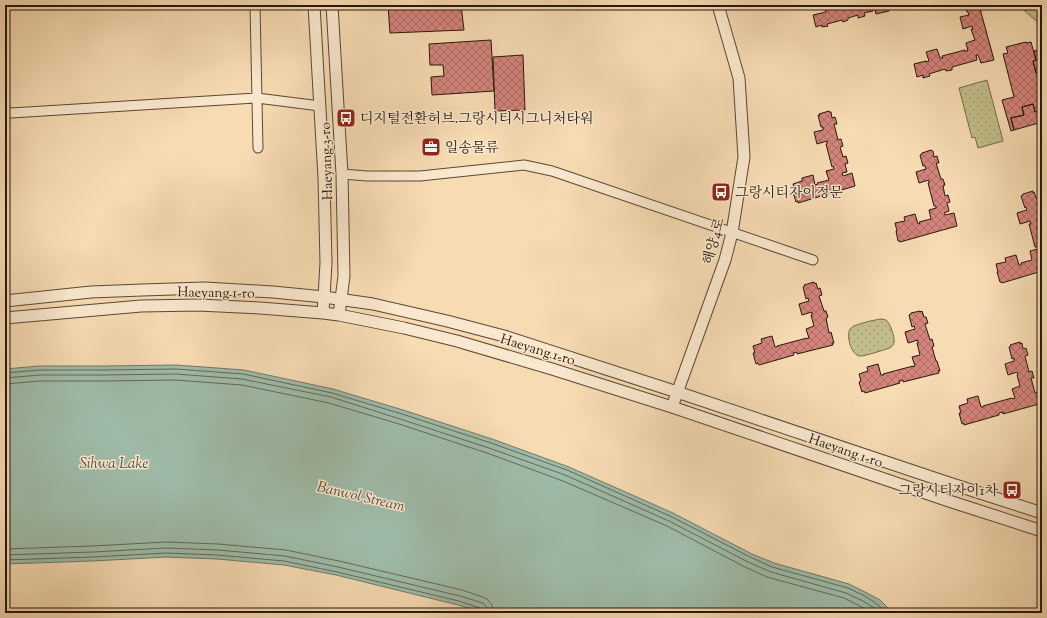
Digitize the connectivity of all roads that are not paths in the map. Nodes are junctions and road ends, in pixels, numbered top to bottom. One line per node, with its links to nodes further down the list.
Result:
1 (255, 5): 5 (street)
2 (314, 5): 6 (street, Haeyang 3-ro)
3 (332, 5): 9 (street, Haeyang 3-ro)
4 (718, 5): 10 (street, 해양4로)
5 (257, 98): 6 (street); 7 (street); 8 (street)
6 (320, 106): 12 (street, Haeyang 3-ro)
7 (5, 111)
8 (258, 148)
9 (342, 174): 10 (street); 13 (street, Haeyang 3-ro)
10 (732, 233): 11 (street); 18 (street, 해양4로)
11 (813, 260)
12 (324, 297): 13 (street, Haeyang 1-ro); 14 (street, Haeyang 1-ro); 15 (street, Haeyang 3-ro)
13 (341, 300): 16 (street, Haeyang 3-ro); 18 (street, Haeyang 1-ro)
14 (5, 301)
15 (323, 313): 16 (street, Haeyang 1-ro); 17 (street, Haeyang 1-ro)
16 (340, 316): 19 (street, Haeyang 1-ro)
17 (5, 318)
18 (677, 392): 19 (street, 해양4로); 20 (street, Haeyang 1-ro)
19 (672, 407): 21 (street, Haeyang 1-ro)
20 (1042, 513)
21 (1042, 531)

